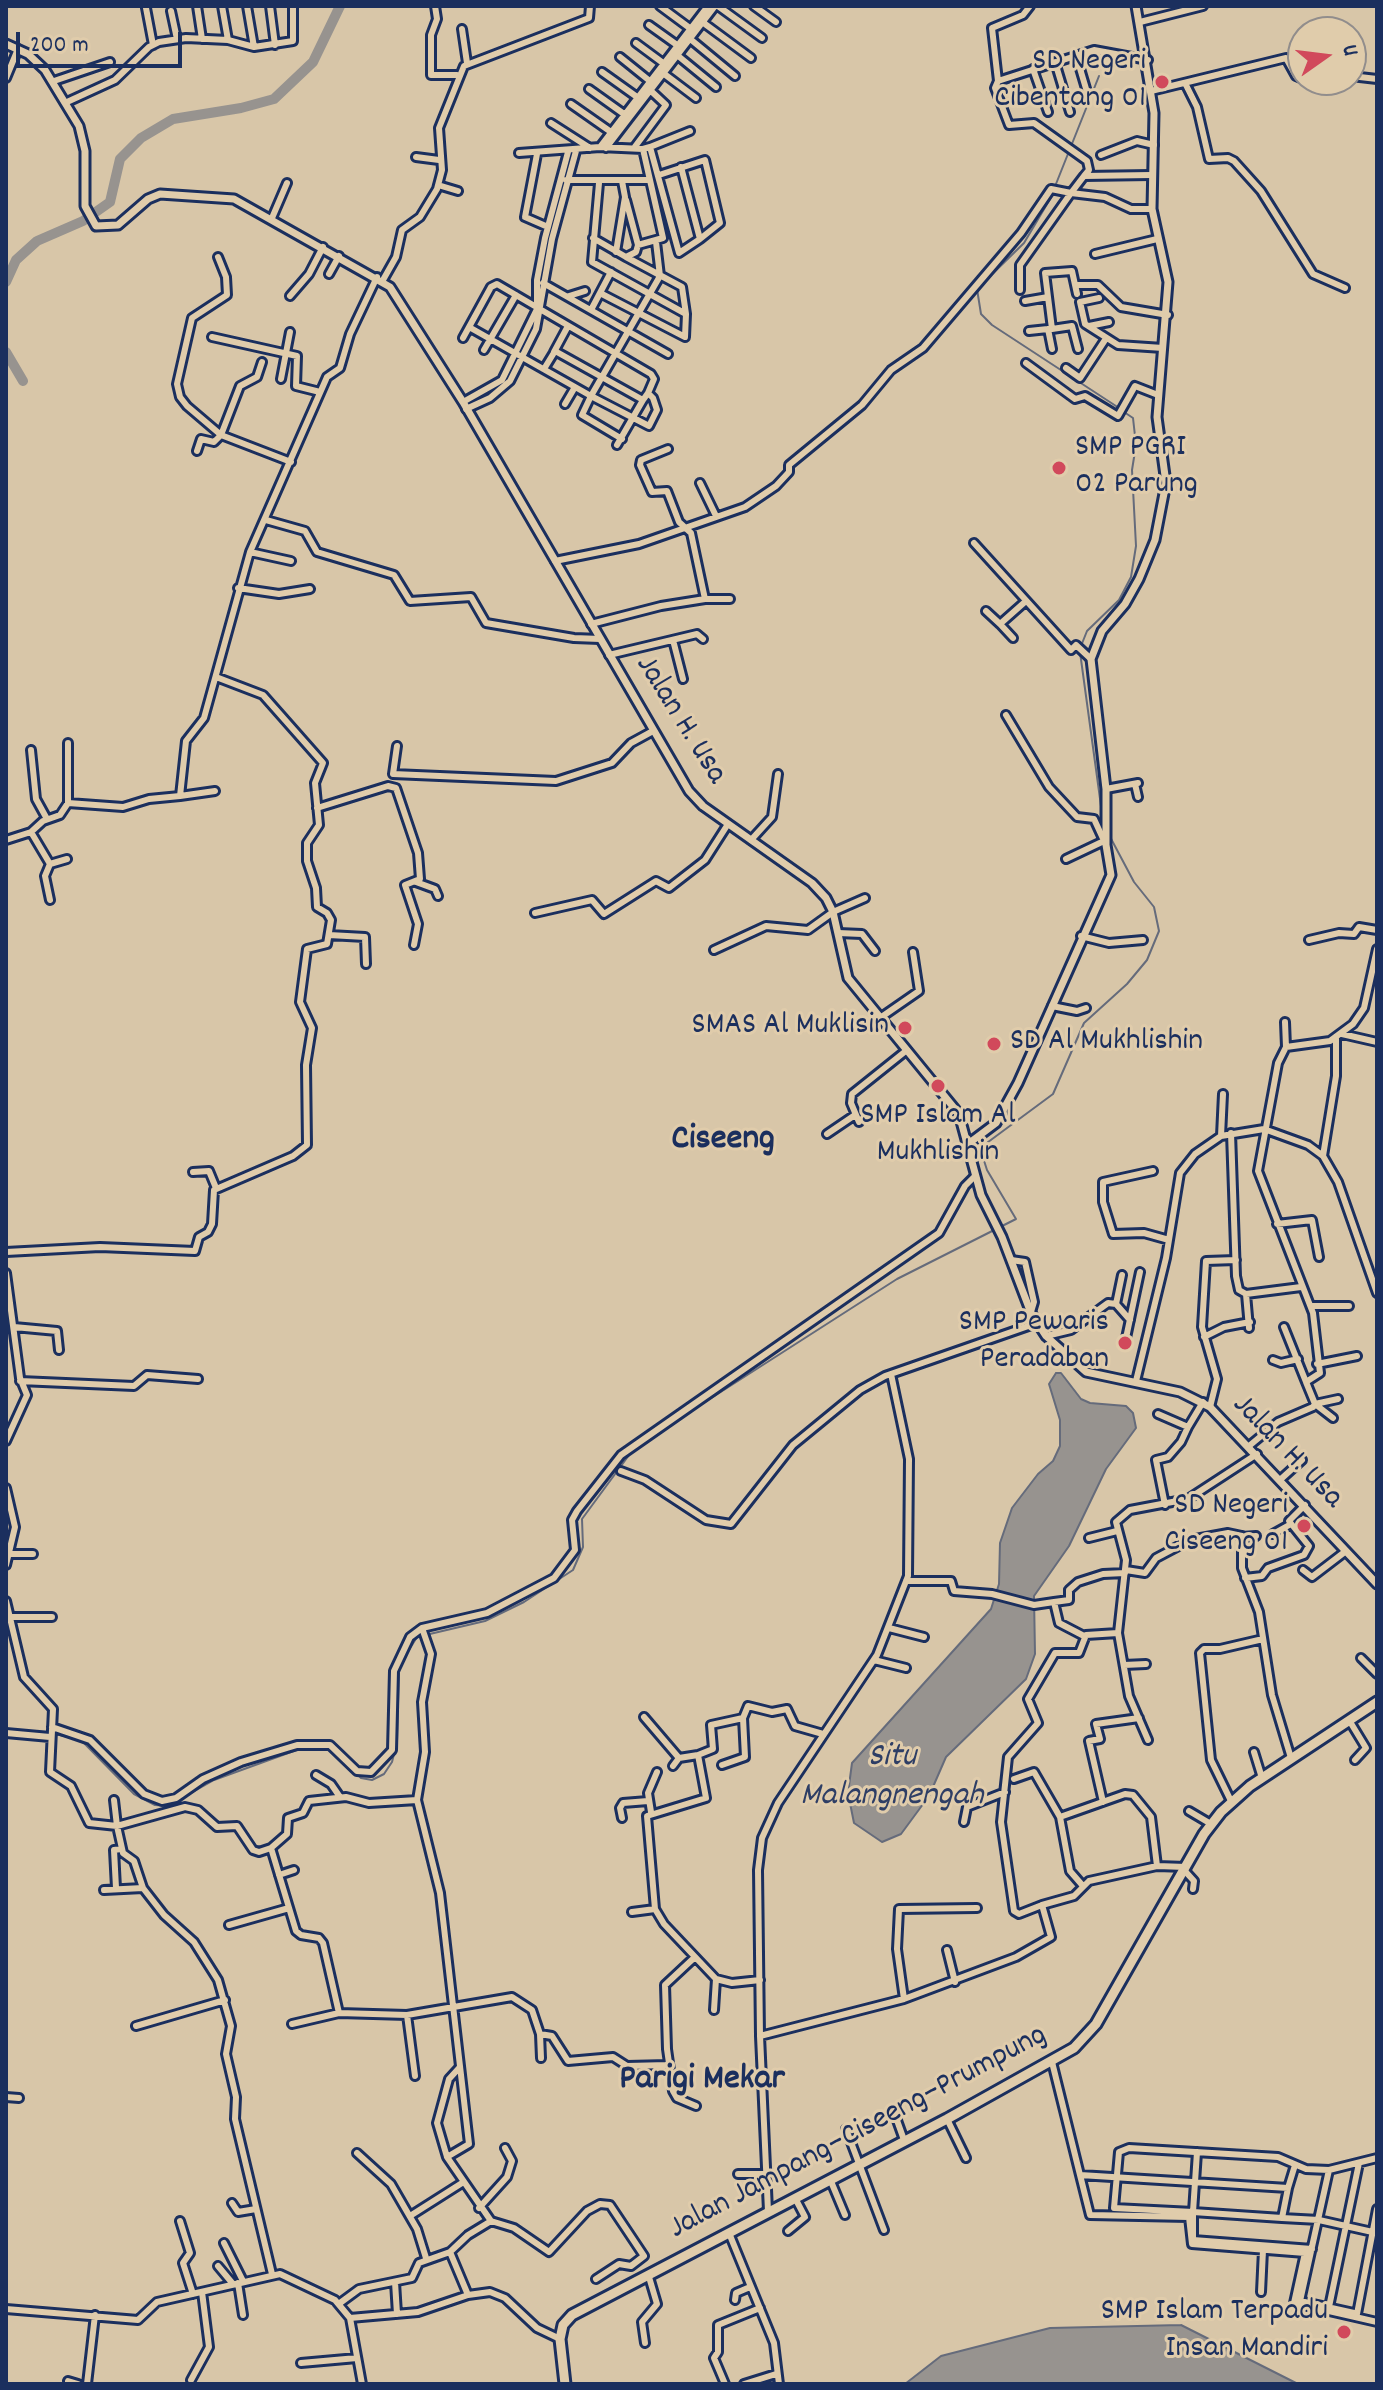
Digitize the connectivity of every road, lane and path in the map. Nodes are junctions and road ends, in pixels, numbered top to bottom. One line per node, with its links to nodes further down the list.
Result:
1 (197, 6): 25 (street)
2 (222, 6): 26 (street)
3 (247, 6): 32 (street)
4 (270, 6): 30 (street)
5 (293, 6): 30 (street)
6 (435, 6): 47 (street)
7 (590, 6): 42 (street)
8 (660, 6): 22 (street)
9 (708, 6): 22 (street)
10 (716, 6): 17 (street); 23 (street)
11 (754, 6): 18 (street)
12 (1030, 6): 51 (street)
13 (1136, 6): 19 (street)
14 (1199, 7): 19 (street)
15 (146, 8): 29 (street)
16 (171, 11): 24 (street)
17 (701, 21): 22 (street); 37 (street)
18 (776, 22)
19 (1140, 22): 38 (street)
20 (649, 25): 31 (street)
21 (462, 29): 42 (street)
22 (691, 33): 31 (street); 34 (street); 48 (street)
23 (762, 38)
24 (177, 39): 25 (street); 29 (street)
25 (202, 39): 26 (street)
26 (228, 40): 32 (street)
27 (636, 43): 43 (street)
28 (6, 44): 33 (street, Jalan H. Usa)
29 (153, 45): 60 (street)
30 (275, 45): 32 (street)
31 (677, 45): 43 (street)
32 (254, 47)
33 (18, 49): 49 (street); 50 (street, Jalan H. Usa)
34 (677, 55): 46 (street); 54 (street)
35 (1076, 55): 38 (street); 41 (street); 57 (street)
36 (620, 57): 53 (street)
37 (751, 58)
38 (1148, 60): 56 (street)
39 (1287, 60): 52 (street)
40 (110, 62): 50 (street)
41 (1055, 62): 44 (street); 63 (street)
42 (467, 63): 47 (street)
43 (663, 63): 53 (street)
44 (1033, 69): 51 (street); 62 (street)
45 (602, 72): 58 (street)
46 (663, 73): 53 (street); 59 (street)
47 (457, 75): 78 (street)
48 (735, 76)
49 (6, 78)
50 (54, 81): 60 (street, Jalan H. Usa)
51 (998, 81): 82 (street)
52 (1185, 83): 56 (street); 112 (street)
53 (651, 85): 58 (street); 70 (street); 71 (street)
54 (716, 87)
55 (589, 89): 64 (street)
56 (1151, 91): 68 (street)
57 (1087, 92)
58 (637, 97): 64 (street)
59 (696, 98)
60 (67, 102): 93 (street, Jalan H. Usa)
61 (571, 104): 67 (street)
62 (1048, 112)
63 (1070, 112)
64 (624, 114): 67 (street)
65 (551, 123): 69 (street)
66 (690, 131): 72 (street)
67 (611, 132): 70 (street)
68 (1154, 145): 76 (street); 81 (street)
69 (590, 148): 70 (street); 73 (street)
70 (603, 148): 71 (street)
71 (634, 148): 72 (street)
72 (646, 148): 80 (street); 84 (street)
73 (572, 152): 75 (street); 83 (street)
74 (519, 153): 75 (street)
75 (537, 154): 94 (street)
76 (1101, 155)
77 (416, 157): 78 (street)
78 (439, 160): 88 (street)
79 (681, 167): 80 (street); 96 (street); 96 (street)
80 (659, 175): 96 (street)
81 (1151, 175): 82 (street); 92 (street)
82 (1084, 176): 90 (street)
83 (566, 180): 87 (street); 94 (street)
84 (650, 180): 85 (street); 98 (street)
85 (622, 181): 87 (street); 91 (street)
86 (287, 183): 93 (street)
87 (599, 183): 95 (street)
88 (438, 185): 89 (street); 109 (street)
89 (458, 191)
90 (1071, 193): 92 (street); 113 (street); 170 (street)
91 (625, 197): 99 (street); 101 (street)
92 (1152, 209): 97 (street)
93 (272, 218): 100 (street, Jalan H. Usa)
94 (552, 228): 110 (street); 115 (street)
95 (593, 238): 101 (street); 106 (street)
96 (700, 239)
97 (1157, 239): 102 (street); 129 (street)
98 (656, 242): 99 (street); 108 (street)
99 (638, 245): 105 (street)
100 (323, 247): 103 (street, Jalan H. Usa); 120 (street)
101 (616, 252): 105 (street)
102 (1095, 254)
103 (339, 256): 107 (street); 109 (street, Jalan H. Usa)
104 (218, 257): 165 (street)
105 (626, 257): 108 (street)
106 (611, 272): 116 (street); 119 (street)
107 (329, 274)
108 (660, 276): 119 (street); 128 (street)
109 (380, 278): 158 (street); 163 (street, Jalan H. Usa)
110 (543, 283): 115 (street); 121 (street)
111 (1075, 285): 117 (street); 122 (street); 129 (street)
112 (1345, 288)
113 (1020, 290)
114 (585, 291): 121 (street)
115 (540, 292): 125 (street)
116 (600, 293): 126 (street); 127 (street)
117 (1077, 294)
118 (516, 295): 125 (street); 133 (street); 140 (street)
119 (651, 295): 127 (street); 128 (street)
120 (290, 296)
121 (569, 296): 126 (street)
122 (1048, 297): 124 (street); 134 (street)
123 (1099, 298): 132 (street)
124 (1025, 301)
125 (539, 310): 131 (street); 150 (street)
126 (591, 310): 137 (street)
127 (640, 314): 128 (street); 137 (street)
128 (686, 314)
129 (1168, 315): 142 (street)
130 (1109, 322): 132 (street)
131 (568, 326): 146 (street); 149 (street)
132 (1088, 326): 141 (street)
133 (469, 327): 139 (street); 140 (street)
134 (1050, 329): 135 (street); 143 (street); 144 (street)
135 (1029, 331)
136 (290, 332): 147 (street)
137 (629, 332): 148 (street); 149 (street)
138 (212, 337): 147 (street)
139 (463, 338)
140 (490, 340): 145 (street); 150 (street)
141 (1105, 340): 142 (street); 153 (street)
142 (1163, 348): 159 (street)
143 (1052, 349)
144 (1078, 349)
145 (484, 350)
146 (554, 352): 154 (street); 155 (street)
147 (285, 354): 156 (street); 158 (street)
148 (668, 354)
149 (616, 355): 155 (street); 161 (street)
150 (520, 356): 154 (street); 163 (street)
151 (262, 362): 165 (street)
152 (1026, 363): 159 (street)
153 (1066, 368)
154 (544, 369): 157 (street)
155 (601, 377): 160 (street); 161 (street)
156 (281, 379)
157 (575, 387): 160 (street); 162 (street)
158 (320, 392): 168 (street)
159 (1158, 395): 190 (street)
160 (591, 396): 164 (street); 164 (street)
161 (645, 397): 164 (street); 164 (street)
162 (565, 404)
163 (464, 406): 176 (street, Jalan H. Usa)
164 (633, 420)
165 (221, 435): 167 (street); 168 (street)
166 (668, 449): 172 (street)
167 (197, 451)
168 (291, 462): 171 (street)
169 (700, 483): 170 (street)
170 (716, 516): 172 (street)
171 (266, 520): 174 (street); 186 (street)
172 (684, 528): 176 (street); 179 (street)
173 (974, 543): 181 (street)
174 (250, 552): 175 (street); 177 (street)
175 (291, 561)
176 (555, 561): 183 (street, Jalan H. Usa)
177 (238, 588): 178 (street); 191 (street)
178 (310, 589)
179 (705, 599): 180 (street); 183 (street)
180 (730, 599)
181 (1026, 601): 184 (street); 190 (street)
182 (986, 611): 184 (street)
183 (591, 624): 186 (street, Jalan H. Usa)
184 (1000, 624): 185 (street)
185 (1013, 638)
186 (600, 639): 189 (street, Jalan H. Usa)
187 (703, 639): 188 (street)
188 (673, 640): 189 (street); 192 (street)
189 (609, 655): 194 (street, Jalan H. Usa)
190 (1091, 659): 201 (street)
191 (216, 677): 203 (street); 206 (street)
192 (683, 679)
193 (1006, 715): 213 (street)
194 (653, 731): 198 (street); 208 (street, Jalan H. Usa)
195 (68, 743): 205 (street)
196 (397, 746): 198 (street)
197 (31, 750): 207 (street)
198 (393, 774): 200 (street)
199 (778, 774): 212 (street)
200 (392, 786): 206 (street); 217 (street)
201 (1106, 789): 204 (street); 213 (street)
202 (215, 791): 203 (street)
203 (180, 796): 205 (street)
204 (1138, 797)
205 (68, 803): 207 (street)
206 (317, 808): 225 (street)
207 (47, 819): 210 (street)
208 (728, 824): 212 (street, Jalan H. Usa); 222 (street)
209 (6, 828): 211 (street)
210 (31, 832): 211 (street); 216 (street)
211 (8, 839)
212 (751, 840): 221 (street, Jalan H. Usa)
213 (1106, 841): 215 (street); 226 (street)
214 (67, 859): 216 (street)
215 (1066, 859)
216 (50, 864): 220 (street)
217 (416, 882): 218 (street); 229 (street)
218 (438, 896)
219 (865, 898): 221 (street)
220 (50, 900)
221 (833, 912): 224 (street, Jalan H. Usa); 230 (street)
222 (535, 913)
223 (1377, 930): 228 (street)
224 (838, 933): 231 (street); 237 (street, Jalan H. Usa)
225 (329, 935): 234 (street); 253 (street)
226 (1081, 936): 227 (street); 235 (street)
227 (1143, 940)
228 (1309, 940)
229 (414, 945)
230 (714, 950)
231 (875, 951)
232 (1377, 951): 239 (street)
233 (913, 952): 237 (street)
234 (366, 964)
235 (1052, 1006): 236 (street); 248 (street)
236 (1086, 1008)
237 (880, 1018): 242 (street, Jalan H. Usa)
238 (1285, 1022): 241 (street)
239 (1339, 1036): 240 (street); 241 (street); 249 (street)
240 (1377, 1042)
241 (1286, 1047): 244 (street)
242 (907, 1050): 246 (street); 248 (street, Jalan H. Usa)
243 (1223, 1094): 247 (street)
244 (1264, 1129): 245 (street); 249 (street); 254 (street)
245 (1231, 1133): 247 (street); 259 (street)
246 (827, 1134)
247 (1221, 1136): 255 (street)
248 (968, 1144): 252 (street, Jalan H. Usa)
249 (1323, 1156): 264 (street)
250 (1153, 1171): 255 (street)
251 (193, 1172): 253 (street)
252 (975, 1176): 258 (street, Jalan H. Usa); 321 (street)
253 (216, 1188): 256 (street)
254 (1277, 1224): 257 (street); 263 (street)
255 (1169, 1240): 285 (street)
256 (6, 1252)
257 (1319, 1257)
258 (1011, 1260): 269 (street, Jalan H. Usa); 269 (street)
259 (1236, 1260): 265 (street); 275 (street)
260 (1140, 1272): 270 (street)
261 (6, 1273): 272 (street)
262 (1122, 1275): 266 (street)
263 (1301, 1287): 265 (street); 267 (street)
264 (1377, 1293)
265 (1246, 1294): 275 (street)
266 (1116, 1304): 270 (street); 274 (street)
267 (1311, 1306): 268 (street); 281 (street)
268 (1349, 1306)
269 (1031, 1313): 271 (street, Jalan H. Usa)
270 (1130, 1320): 276 (street)
271 (1037, 1323): 274 (street, Jalan H. Usa); 282 (street)
272 (14, 1327): 277 (street); 284 (street)
273 (1284, 1327): 279 (street)
274 (1046, 1336): 285 (street, Jalan H. Usa)
275 (1204, 1337): 288 (street)
276 (1126, 1338)
277 (59, 1350)
278 (1357, 1356): 281 (street)
279 (1298, 1359): 280 (street); 286 (street)
280 (1273, 1360)
281 (1317, 1364): 286 (street)
282 (892, 1378): 297 (street); 315 (street)
283 (198, 1379): 284 (street)
284 (20, 1381): 293 (street)
285 (1136, 1381): 288 (street, Jalan H. Usa)
286 (1306, 1382): 289 (street)
287 (1338, 1399): 289 (street)
288 (1207, 1404): 292 (street); 294 (street, Jalan H. Usa)
289 (1315, 1404): 291 (street); 294 (street)
290 (1158, 1414): 292 (street)
291 (1333, 1418)
292 (1188, 1427): 300 (street)
293 (6, 1441)
294 (1249, 1446): 295 (street, Jalan H. Usa)
295 (1257, 1454): 298 (street, Jalan H. Usa); 300 (street)
296 (1302, 1460): 298 (street)
297 (621, 1471)
298 (1281, 1479): 301 (street, Jalan H. Usa)
299 (6, 1488): 309 (street)
300 (1165, 1505): 303 (street)
301 (1305, 1505): 302 (street); 308 (street, Jalan H. Usa)
302 (1291, 1524): 304 (street); 314 (street)
303 (1117, 1531): 307 (street); 313 (street)
304 (1273, 1534)
305 (1256, 1536): 306 (street)
306 (1242, 1537): 313 (street); 314 (street)
307 (1089, 1538)
308 (1346, 1551): 312 (street); 316 (street, Jalan H. Usa)
309 (8, 1554): 310 (street); 311 (street)
310 (33, 1554)
311 (6, 1565)
312 (1303, 1570)
313 (1125, 1572): 318 (street); 323 (street)
314 (1245, 1578): 326 (street)
315 (906, 1581): 318 (street); 322 (street)
316 (1377, 1584)
317 (6, 1601): 319 (street)
318 (1054, 1602): 324 (street)
319 (10, 1617): 320 (street); 338 (street)
320 (52, 1617)
321 (422, 1628): 338 (street); 357 (street)
322 (889, 1628): 325 (street); 328 (street)
323 (1118, 1633): 324 (street); 330 (street)
324 (1084, 1636): 354 (street)
325 (924, 1637)
326 (1263, 1639): 346 (street); 359 (street)
327 (1361, 1658): 332 (street)
328 (874, 1660): 331 (street); 340 (street)
329 (1146, 1664): 330 (street)
330 (1124, 1665): 336 (street)
331 (906, 1668)
332 (1377, 1674)
333 (1377, 1702): 337 (main road, Jalan Jampang–Ciseeng–Prumpung)
334 (644, 1717): 345 (street)
335 (743, 1718): 340 (street); 344 (street); 348 (street)
336 (1139, 1718): 342 (street); 360 (street)
337 (1349, 1720): 346 (main road, Jalan Jampang–Ciseeng–Prumpung); 347 (street)
338 (52, 1727): 341 (street)
339 (6, 1733): 341 (street)
340 (823, 1734): 389 (street)
341 (50, 1737): 367 (street)
342 (1148, 1740)
343 (1254, 1752): 352 (street)
344 (698, 1755): 345 (street); 362 (street)
345 (679, 1758): 349 (street)
346 (1291, 1758): 352 (main road, Jalan Jampang–Ciseeng–Prumpung)
347 (1355, 1760)
348 (722, 1765)
349 (673, 1766)
350 (657, 1772): 358 (street)
351 (316, 1775): 355 (street)
352 (1262, 1778): 359 (main road, Jalan Jampang–Ciseeng–Prumpung)
353 (1014, 1779): 363 (street)
354 (1005, 1792): 365 (street); 380 (street)
355 (340, 1797): 357 (street); 368 (street)
356 (114, 1800): 367 (street)
357 (417, 1800): 393 (street)
358 (648, 1801): 362 (street); 364 (street)
359 (1231, 1801): 366 (main road, Jalan Jampang–Ciseeng–Prumpung)
360 (1103, 1802): 363 (street); 371 (street)
361 (1189, 1811): 366 (street)
362 (651, 1812): 383 (street)
363 (1060, 1817): 375 (street)
364 (622, 1818)
365 (964, 1822)
366 (1211, 1824): 372 (main road, Jalan Jampang–Ciseeng–Prumpung)
367 (117, 1826): 368 (street); 369 (street)
368 (271, 1848): 374 (street)
369 (118, 1849): 370 (street); 376 (street); 377 (street)
370 (105, 1851)
371 (1157, 1866): 372 (street); 375 (street)
372 (1185, 1868): 378 (street); 402 (main road, Jalan Jampang–Ciseeng–Prumpung)
373 (294, 1870): 374 (street)
374 (279, 1875): 381 (street)
375 (1083, 1886): 380 (street)
376 (116, 1888): 377 (street); 379 (street)
377 (143, 1888): 392 (street)
378 (1193, 1889)
379 (104, 1890)
380 (1042, 1905): 390 (street)
381 (289, 1908): 385 (street); 395 (street)
382 (977, 1908): 391 (street)
383 (655, 1909): 384 (street); 387 (street)
384 (632, 1912)
385 (229, 1925)
386 (947, 1950): 390 (street)
387 (695, 1957): 388 (street); 403 (street)
388 (716, 1979): 389 (street); 394 (street)
389 (760, 1980): 400 (street)
390 (955, 1982): 391 (street)
391 (904, 1999): 400 (street)
392 (225, 2000): 398 (street); 434 (street)
393 (451, 2010): 396 (street); 399 (street); 404 (street)
394 (714, 2010)
395 (339, 2013): 396 (street); 397 (street)
396 (407, 2015): 405 (street)
397 (292, 2024)
398 (136, 2026)
399 (540, 2034): 401 (street); 403 (street)
400 (760, 2036): 424 (street)
401 (541, 2058)
402 (1052, 2062): 410 (main road, Jalan Jampang–Ciseeng–Prumpung); 425 (street)
403 (668, 2065): 408 (street)
404 (460, 2067): 416 (street); 416 (street)
405 (415, 2076)
406 (6, 2097): 407 (street)
407 (19, 2098)
408 (696, 2106)
409 (894, 2112): 412 (street)
410 (947, 2119): 412 (main road, Jalan Jampang–Ciseeng–Prumpung); 417 (street)
411 (846, 2129): 420 (street)
412 (904, 2140): 420 (main road, Jalan Jampang–Ciseeng–Prumpung)
413 (505, 2148): 433 (street)
414 (1197, 2152): 421 (street); 426 (street); 428 (street)
415 (357, 2153): 439 (street)
416 (447, 2157): 429 (street)
417 (966, 2158)
418 (1377, 2158): 419 (street)
419 (1359, 2163): 422 (street); 444 (street)
420 (858, 2164): 427 (main road, Jalan Jampang–Ciseeng–Prumpung); 445 (street)
421 (1295, 2165): 422 (street); 430 (street)
422 (1329, 2170): 441 (street)
423 (738, 2174): 424 (street)
424 (765, 2174): 436 (street)
425 (1080, 2175): 426 (street); 451 (street)
426 (1116, 2178): 428 (street); 437 (street)
427 (830, 2179): 431 (main road, Jalan Jampang–Ciseeng–Prumpung); 438 (street)
428 (1194, 2181): 430 (street); 437 (street)
429 (462, 2183): 433 (street); 439 (street)
430 (1288, 2188): 440 (street)
431 (795, 2198): 436 (main road, Jalan Jampang–Ciseeng–Prumpung); 446 (street)
432 (232, 2203): 434 (street)
433 (479, 2208): 443 (street)
434 (256, 2209): 455 (street)
435 (1377, 2209): 447 (street)
436 (768, 2211): 448 (main road, Jalan Jampang–Ciseeng–Prumpung)
437 (1193, 2212): 440 (street); 450 (street)
438 (845, 2215)
439 (410, 2216): 453 (street)
440 (1282, 2218): 441 (street)
441 (1319, 2220): 444 (street); 450 (street)
442 (180, 2221): 463 (street)
443 (491, 2221): 452 (street); 457 (street)
444 (1346, 2226): 447 (street); 467 (street)
445 (884, 2230)
446 (788, 2231)
447 (1375, 2232): 471 (street)
448 (729, 2233): 456 (main road, Jalan Jampang–Ciseeng–Prumpung); 460 (street)
449 (224, 2243): 459 (street)
450 (1312, 2249): 467 (street)
451 (1263, 2250): 462 (street); 475 (street)
452 (450, 2252): 453 (street); 464 (street)
453 (426, 2258): 458 (street)
454 (218, 2266): 459 (street)
455 (272, 2274): 459 (street); 466 (street)
456 (649, 2277): 476 (main road, Jalan Jampang–Ciseeng–Prumpung); 477 (street)
457 (596, 2279)
458 (395, 2282): 466 (street); 470 (street)
459 (238, 2283): 461 (street); 473 (street)
460 (750, 2287): 465 (street); 468 (street)
461 (202, 2292): 463 (street); 481 (street)
462 (1261, 2292)
463 (193, 2294): 472 (street)
464 (468, 2295): 470 (street); 476 (street)
465 (735, 2300)
466 (340, 2303): 474 (street)
467 (1329, 2307): 471 (street)
468 (760, 2308): 480 (street); 487 (street)
469 (6, 2309): 472 (street)
470 (397, 2314): 474 (street)
471 (1357, 2314): 475 (street)
472 (95, 2315): 484 (street)
473 (243, 2315)
474 (350, 2318): 478 (street)
475 (1377, 2320)
476 (560, 2339): 486 (main road)
477 (645, 2343)
478 (357, 2358): 479 (street); 485 (street)
479 (301, 2363)
480 (776, 2374): 488 (street); 489 (street)
481 (191, 2380)
482 (68, 2381): 483 (street)
483 (78, 2384)
484 (87, 2384)
485 (362, 2384)
486 (565, 2384)
487 (725, 2384)
488 (744, 2384)
489 (779, 2384)

